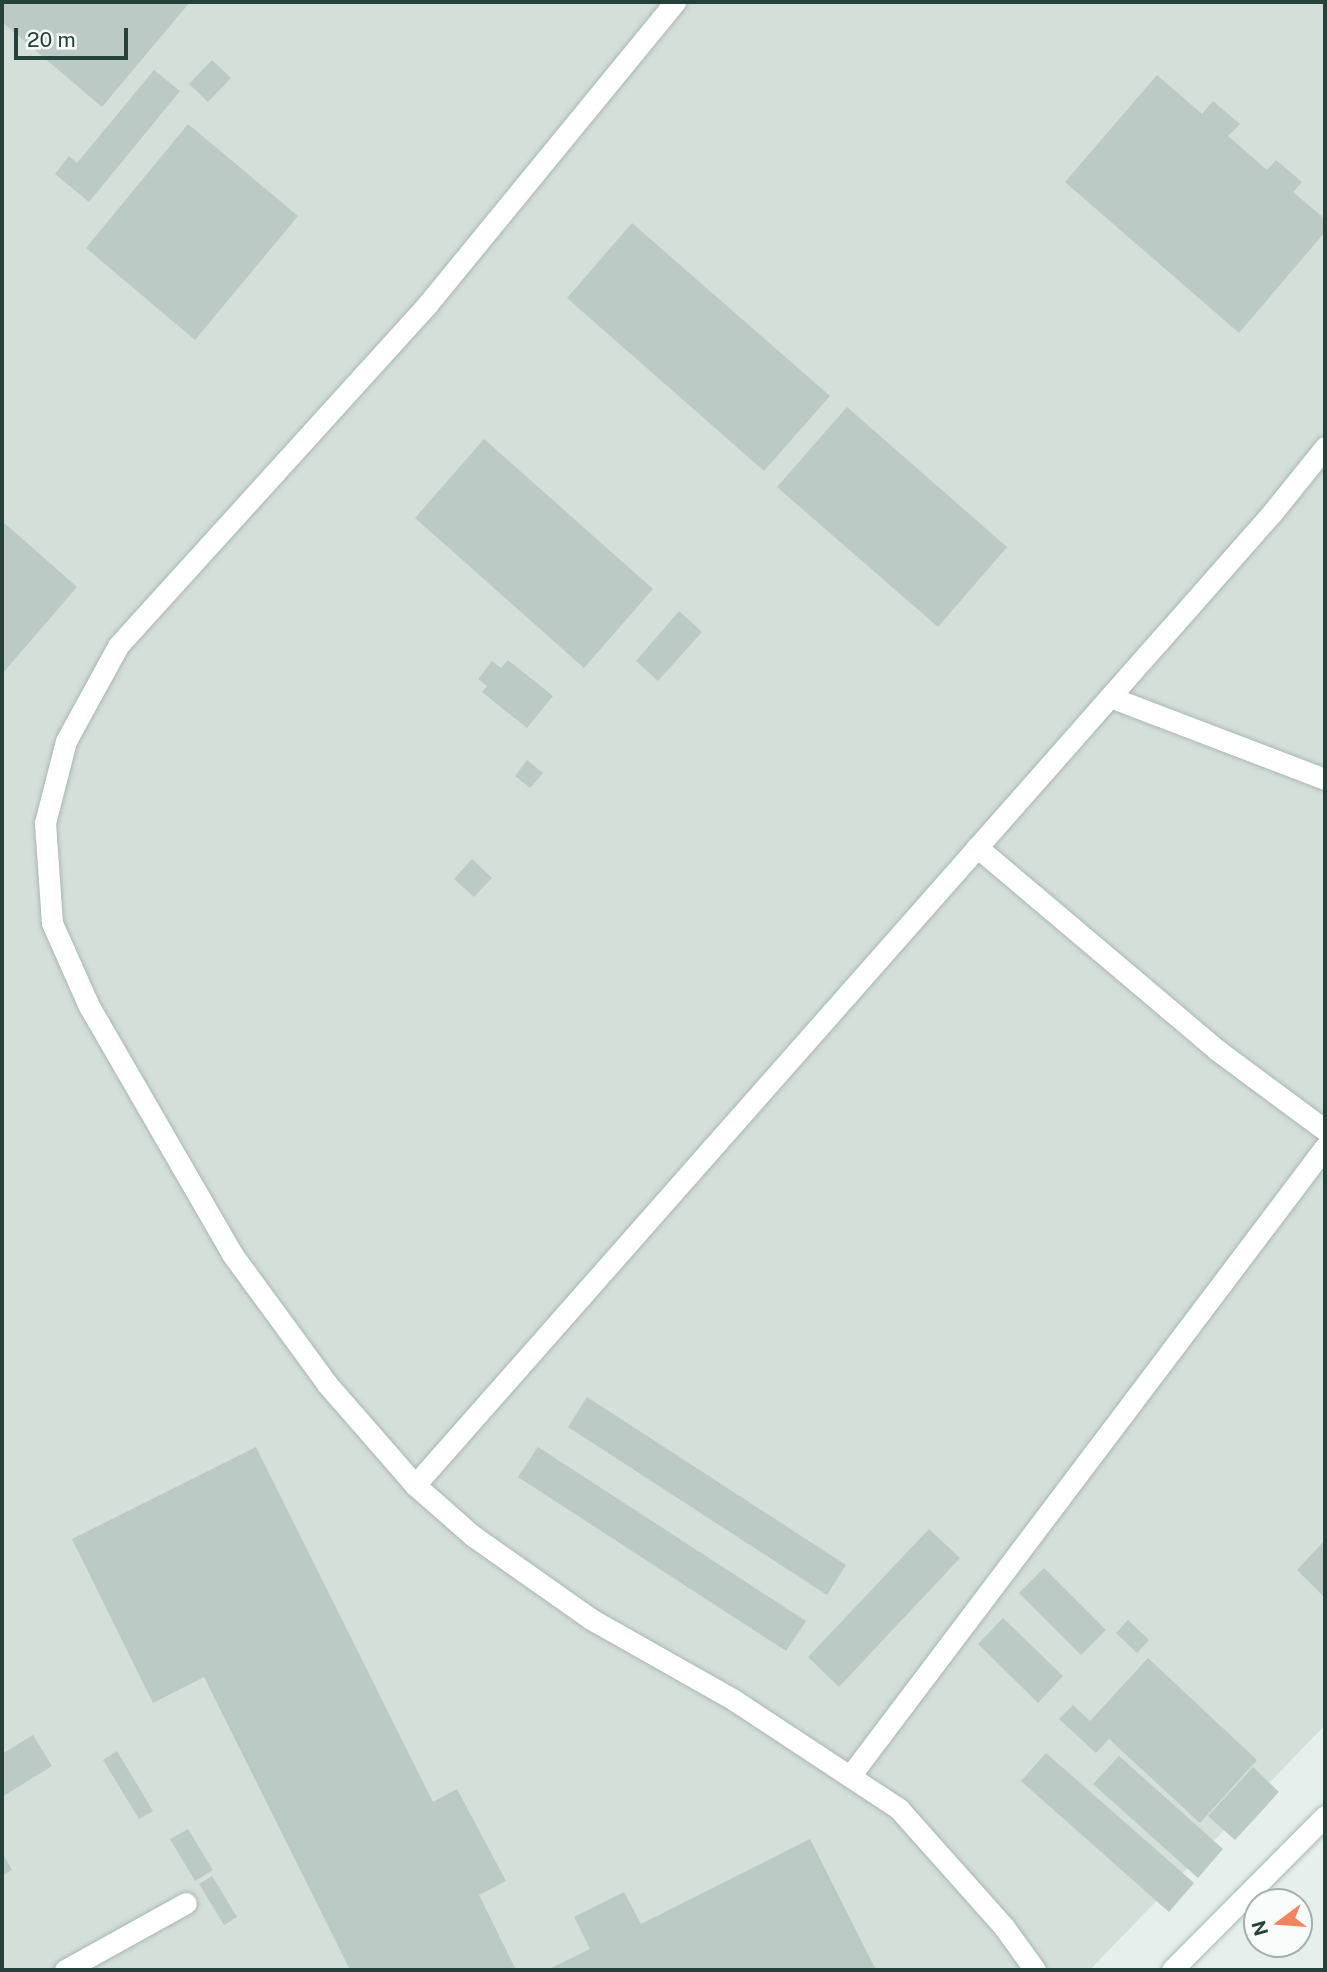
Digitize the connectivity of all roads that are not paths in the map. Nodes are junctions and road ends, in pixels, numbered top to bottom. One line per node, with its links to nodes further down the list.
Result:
1 (675, 2): 8 (street)
2 (1325, 447): 3 (street)
3 (1110, 697): 4 (street); 5 (street)
4 (1325, 779)
5 (977, 847): 6 (street); 8 (street)
6 (1325, 1130)
7 (1325, 1147): 9 (street)
8 (415, 1485): 9 (street)
9 (850, 1776): 13 (street)
10 (1325, 1816): 14 (street)
11 (186, 1903): 12 (street)
12 (65, 1970)
13 (1035, 1970)
14 (1172, 1970)

